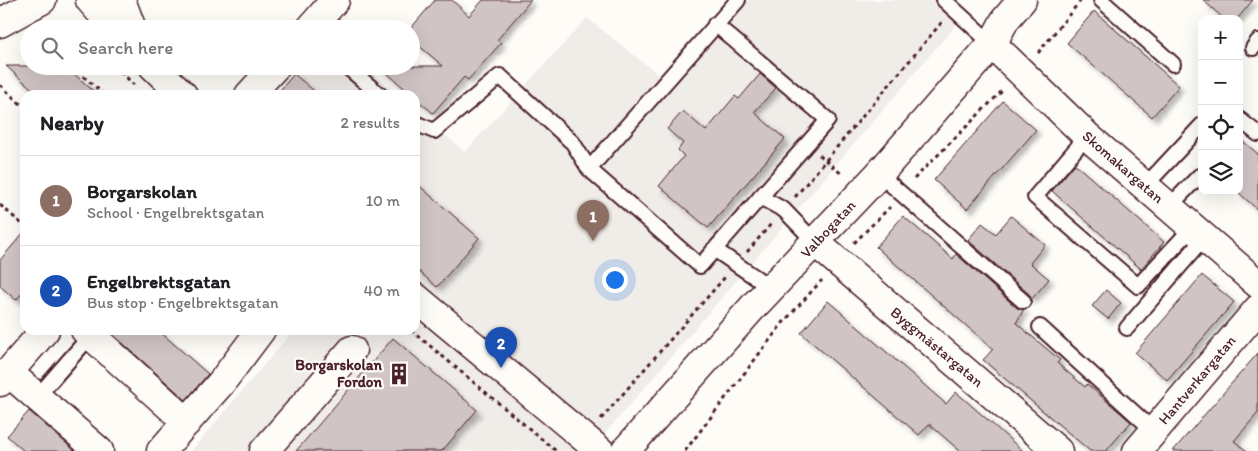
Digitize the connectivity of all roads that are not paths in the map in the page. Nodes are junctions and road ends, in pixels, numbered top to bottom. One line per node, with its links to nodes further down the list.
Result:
1 (42, 0): 12 (street)
2 (90, 0): 9 (street)
3 (122, 0): 10 (street)
4 (335, 0): 11 (street)
5 (738, 0): 13 (lane)
6 (944, 0): 14 (lane)
7 (1022, 0): 14 (street, Valbogatan)
8 (1101, 0): 15 (lane)
9 (107, 20)
10 (129, 20)
11 (318, 20)
12 (0, 23)
13 (715, 24): 27 (lane); 31 (lane)
14 (992, 44): 26 (street, Skomakargatan); 29 (street, Valbogatan)
15 (1173, 64)
16 (162, 75): 19 (street)
17 (268, 75): 20 (street)
18 (357, 75): 21 (lane)
19 (178, 90)
20 (254, 90)
21 (374, 90)
22 (1243, 122): 25 (lane)
23 (420, 125): 27 (lane)
24 (1198, 129): 30 (lane)
25 (1258, 134)
26 (1087, 136): 30 (street, Skomakargatan); 33 (lane)
27 (589, 169): 35 (lane)
28 (1198, 177): 32 (lane)
29 (871, 183): 34 (street, Valbogatan); 39 (lane)
30 (1145, 186): 32 (street, Skomakargatan)
31 (760, 197): 34 (lane); 35 (lane)
32 (1170, 207): 33 (street, Skomakargatan)
33 (1198, 232): 36 (street, Skomakargatan); 42 (lane)
34 (816, 243): 37 (street, Valbogatan); 52 (street, Byggmästargatan)
35 (714, 249): 37 (lane)
36 (1258, 284)
37 (771, 288): 57 (street, Valbogatan)
38 (420, 301): 56 (street)
39 (1023, 301)
40 (1258, 308): 51 (street, Hantverkargatan)
41 (1040, 327): 51 (lane)
42 (1127, 328)
43 (41, 335): 48 (street)
44 (86, 335): 49 (lane)
45 (90, 335): 50 (street)
46 (258, 335): 50 (street)
47 (352, 350): 55 (street)
48 (4, 377): 49 (street)
49 (37, 397): 53 (street)
50 (187, 422): 54 (street)
51 (1145, 441)
52 (1047, 447)
53 (99, 451)
54 (161, 451)
55 (264, 451)
56 (600, 451)
57 (625, 451)

